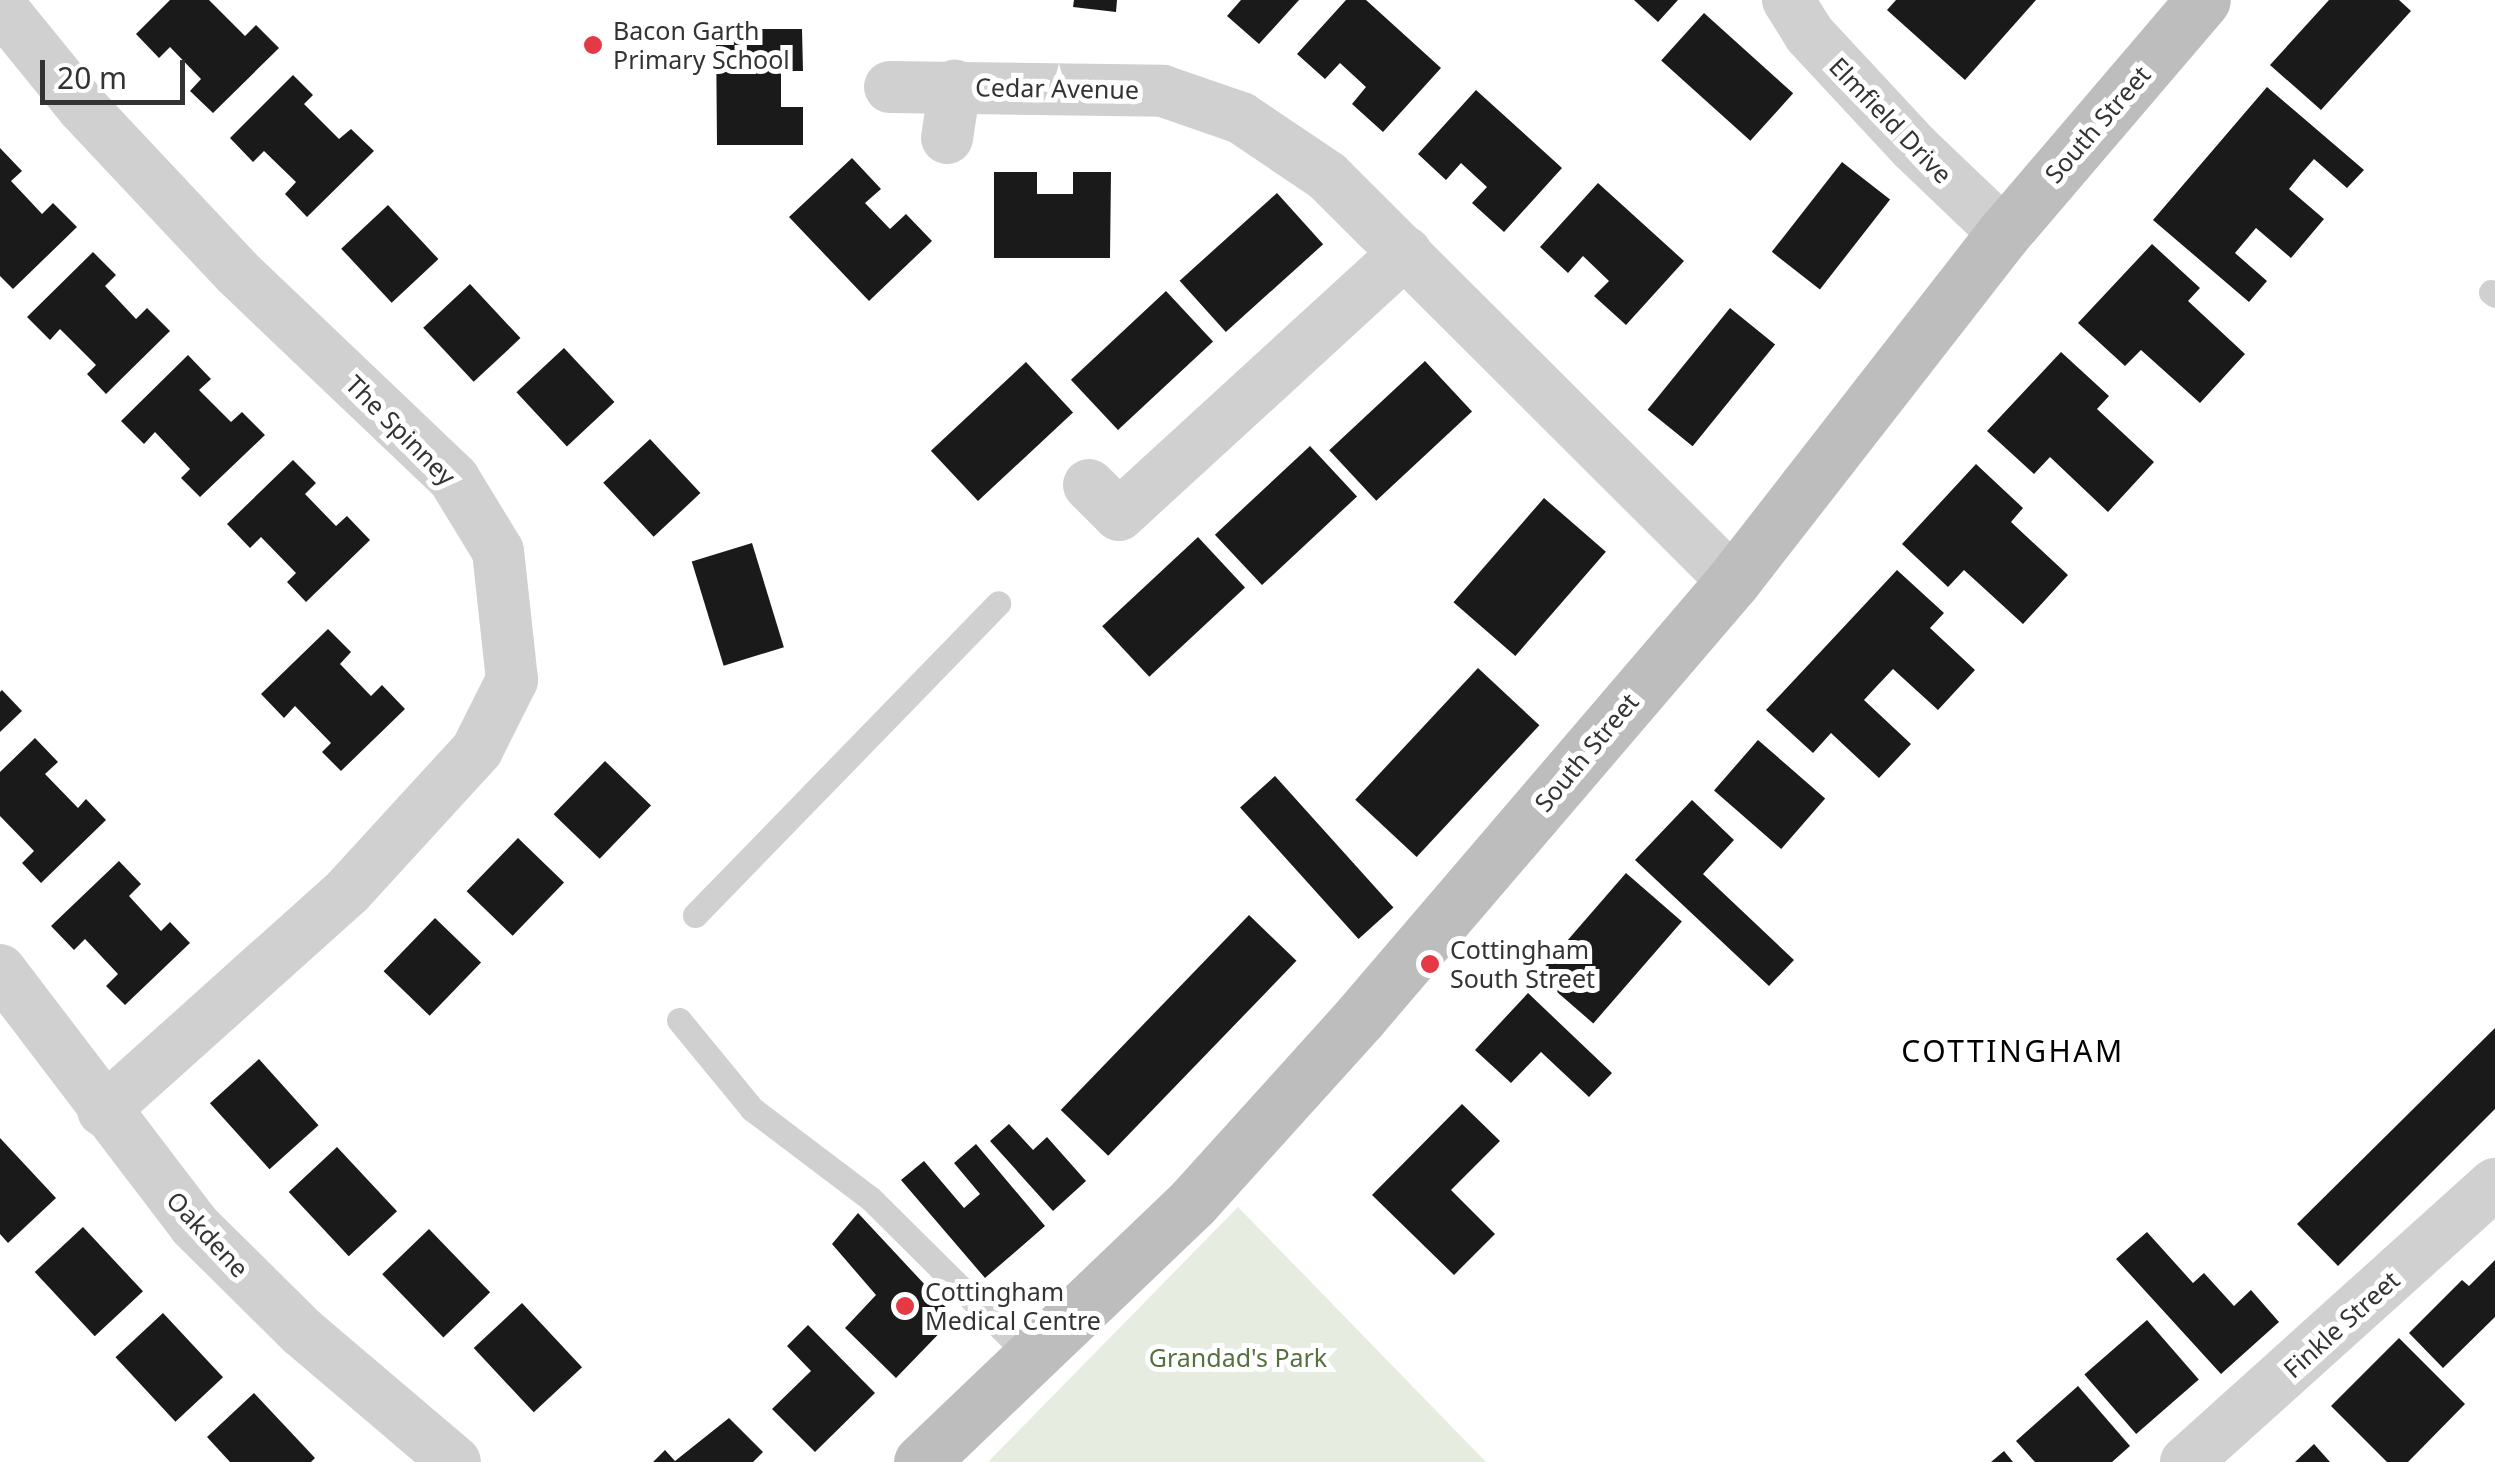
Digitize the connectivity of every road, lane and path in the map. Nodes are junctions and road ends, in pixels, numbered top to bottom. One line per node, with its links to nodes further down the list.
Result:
1 (1788, 0): 7 (street, Elmfield Drive)
2 (2203, 0): 7 (main road, South Street)
3 (0, 6): 15 (street, The Spinney)
4 (955, 86): 5 (street, Cedar Avenue); 6 (street, Cedar Avenue); 8 (street, Cedar Avenue)
5 (890, 87)
6 (947, 138)
7 (2004, 233): 10 (main road, South Street)
8 (1406, 252): 9 (street); 10 (street, Cedar Avenue)
9 (1088, 485)
10 (1733, 580): 17 (main road, South Street)
11 (998, 603): 12 (lane)
12 (695, 915)
13 (0, 970): 15 (street, Oakdene)
14 (678, 1020): 17 (lane)
15 (104, 1111): 18 (street, Oakdene)
16 (2489, 1204): 20 (street, Finkle Street)
17 (1030, 1356): 19 (main road, South Street)
18 (455, 1462)
19 (921, 1462)
20 (2186, 1462)

